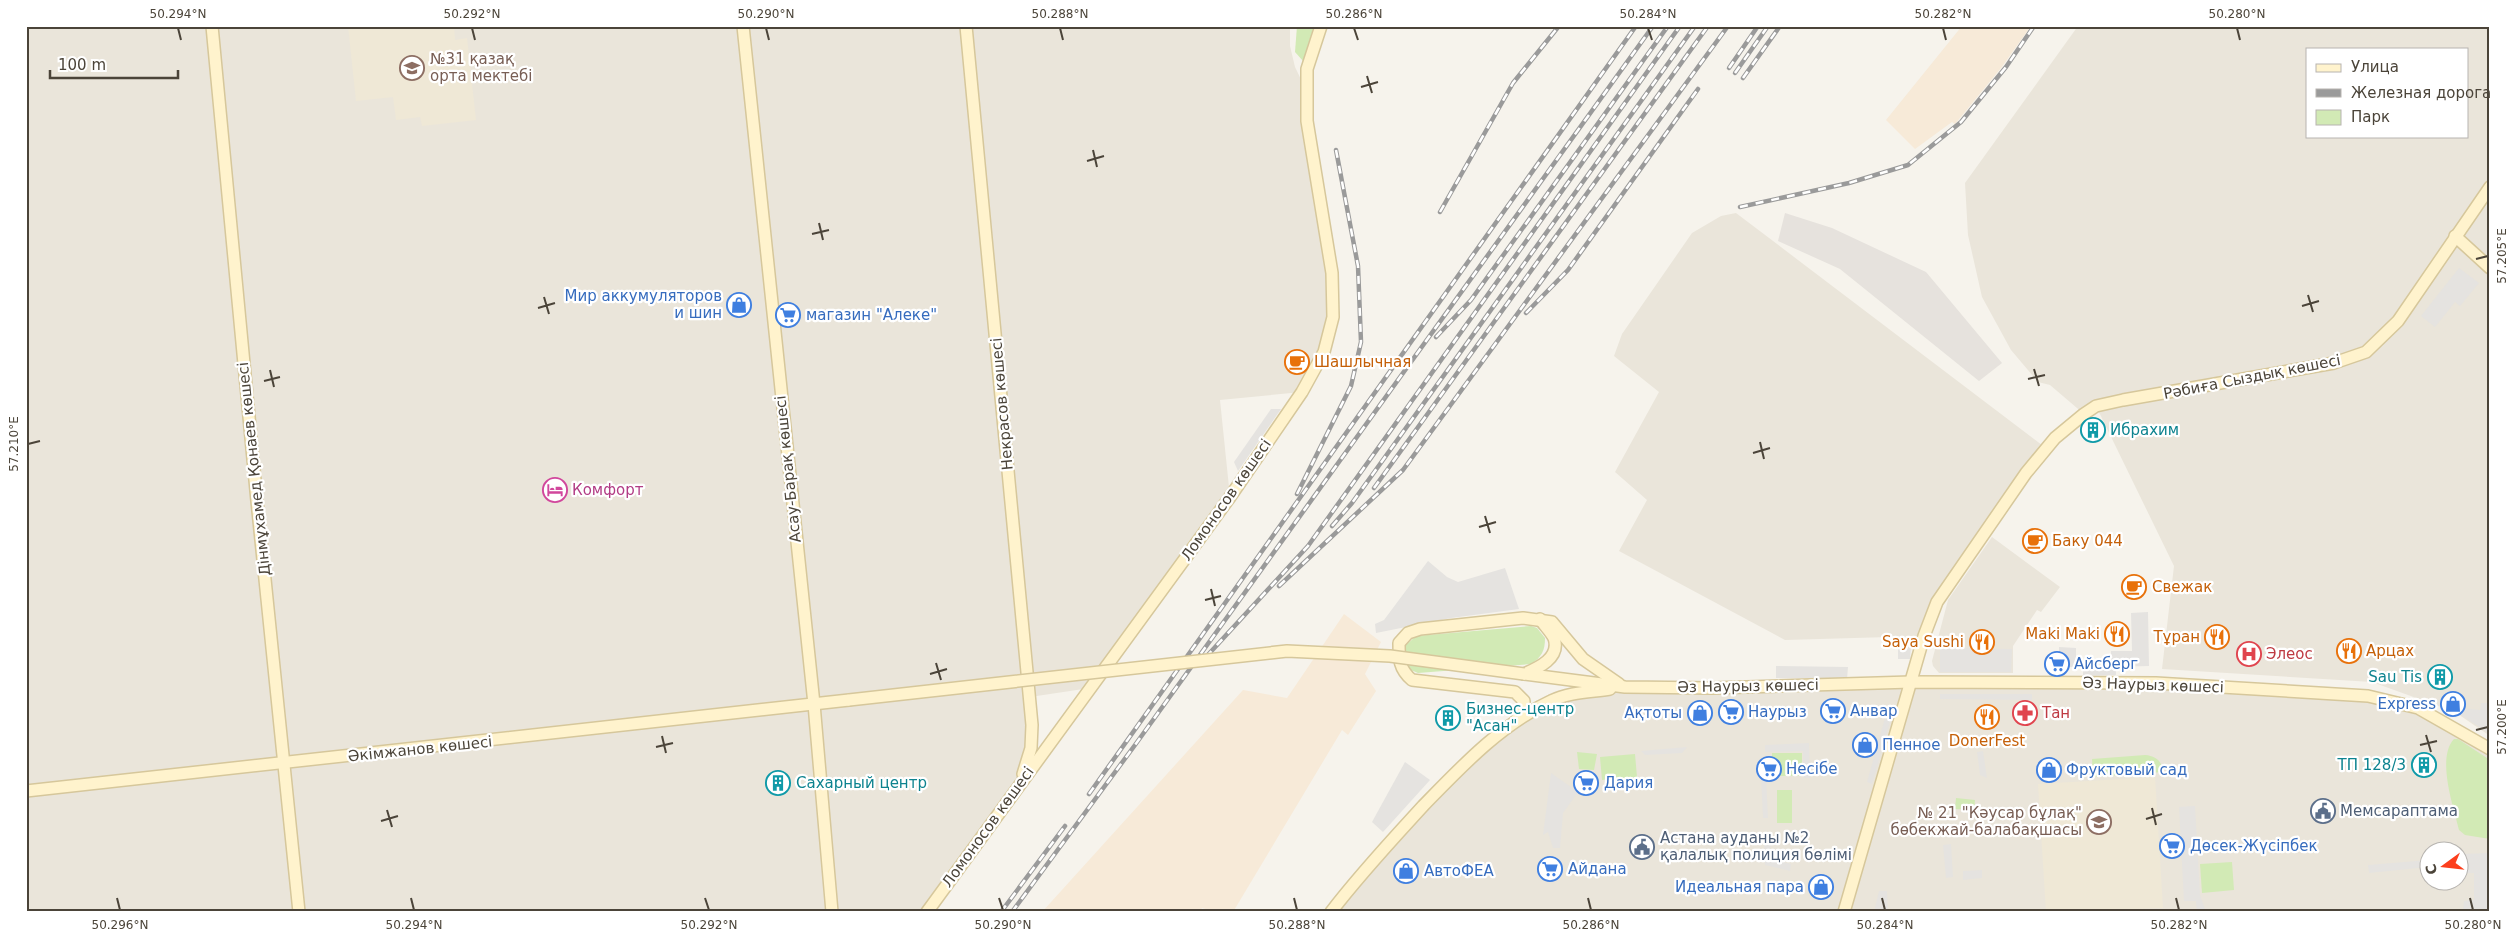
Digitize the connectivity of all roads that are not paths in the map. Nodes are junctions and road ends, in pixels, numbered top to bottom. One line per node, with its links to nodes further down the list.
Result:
1 (212, 26): 15 (street, Дінмұхамед Қонаев көшесі)
2 (743, 26): 12 (street, Асау-Барақ көшесі)
3 (966, 26): 16 (street, Некрасов көшесі)
4 (1321, 26): 16 (street, Ломоносов көшесі)
5 (2490, 187): 6 (street, Рәбиға Сыздық көшесі)
6 (2455, 236): 7 (street); 10 (street, Рәбиға Сыздық көшесі)
7 (2490, 268)
8 (1540, 619): 9 (street); 11 (street); 13 (street)
9 (1524, 674): 11 (street, Әкімжанов көшесі); 12 (street, Әкімжанов көшесі, bridge)
10 (1911, 682): 11 (street, Әз Наурыз көшесі); 14 (street, Әз Наурыз көшесі); 22 (street, Рәбиға Сыздық көшесі)
11 (1624, 687): 13 (street)
12 (814, 704): 15 (street, Әкімжанов көшесі); 19 (street, Асау-Барақ көшесі)
13 (1517, 720): 21 (street)
14 (2490, 749)
15 (284, 763): 17 (street, Әкімжанов көшесі); 18 (street, Дінмұхамед Қонаев көшесі)
16 (1021, 780): 20 (street, Ломоносов көшесі)
17 (26, 791)
18 (299, 912)
19 (832, 912)
20 (927, 912)
21 (1331, 912)
22 (1844, 912)

